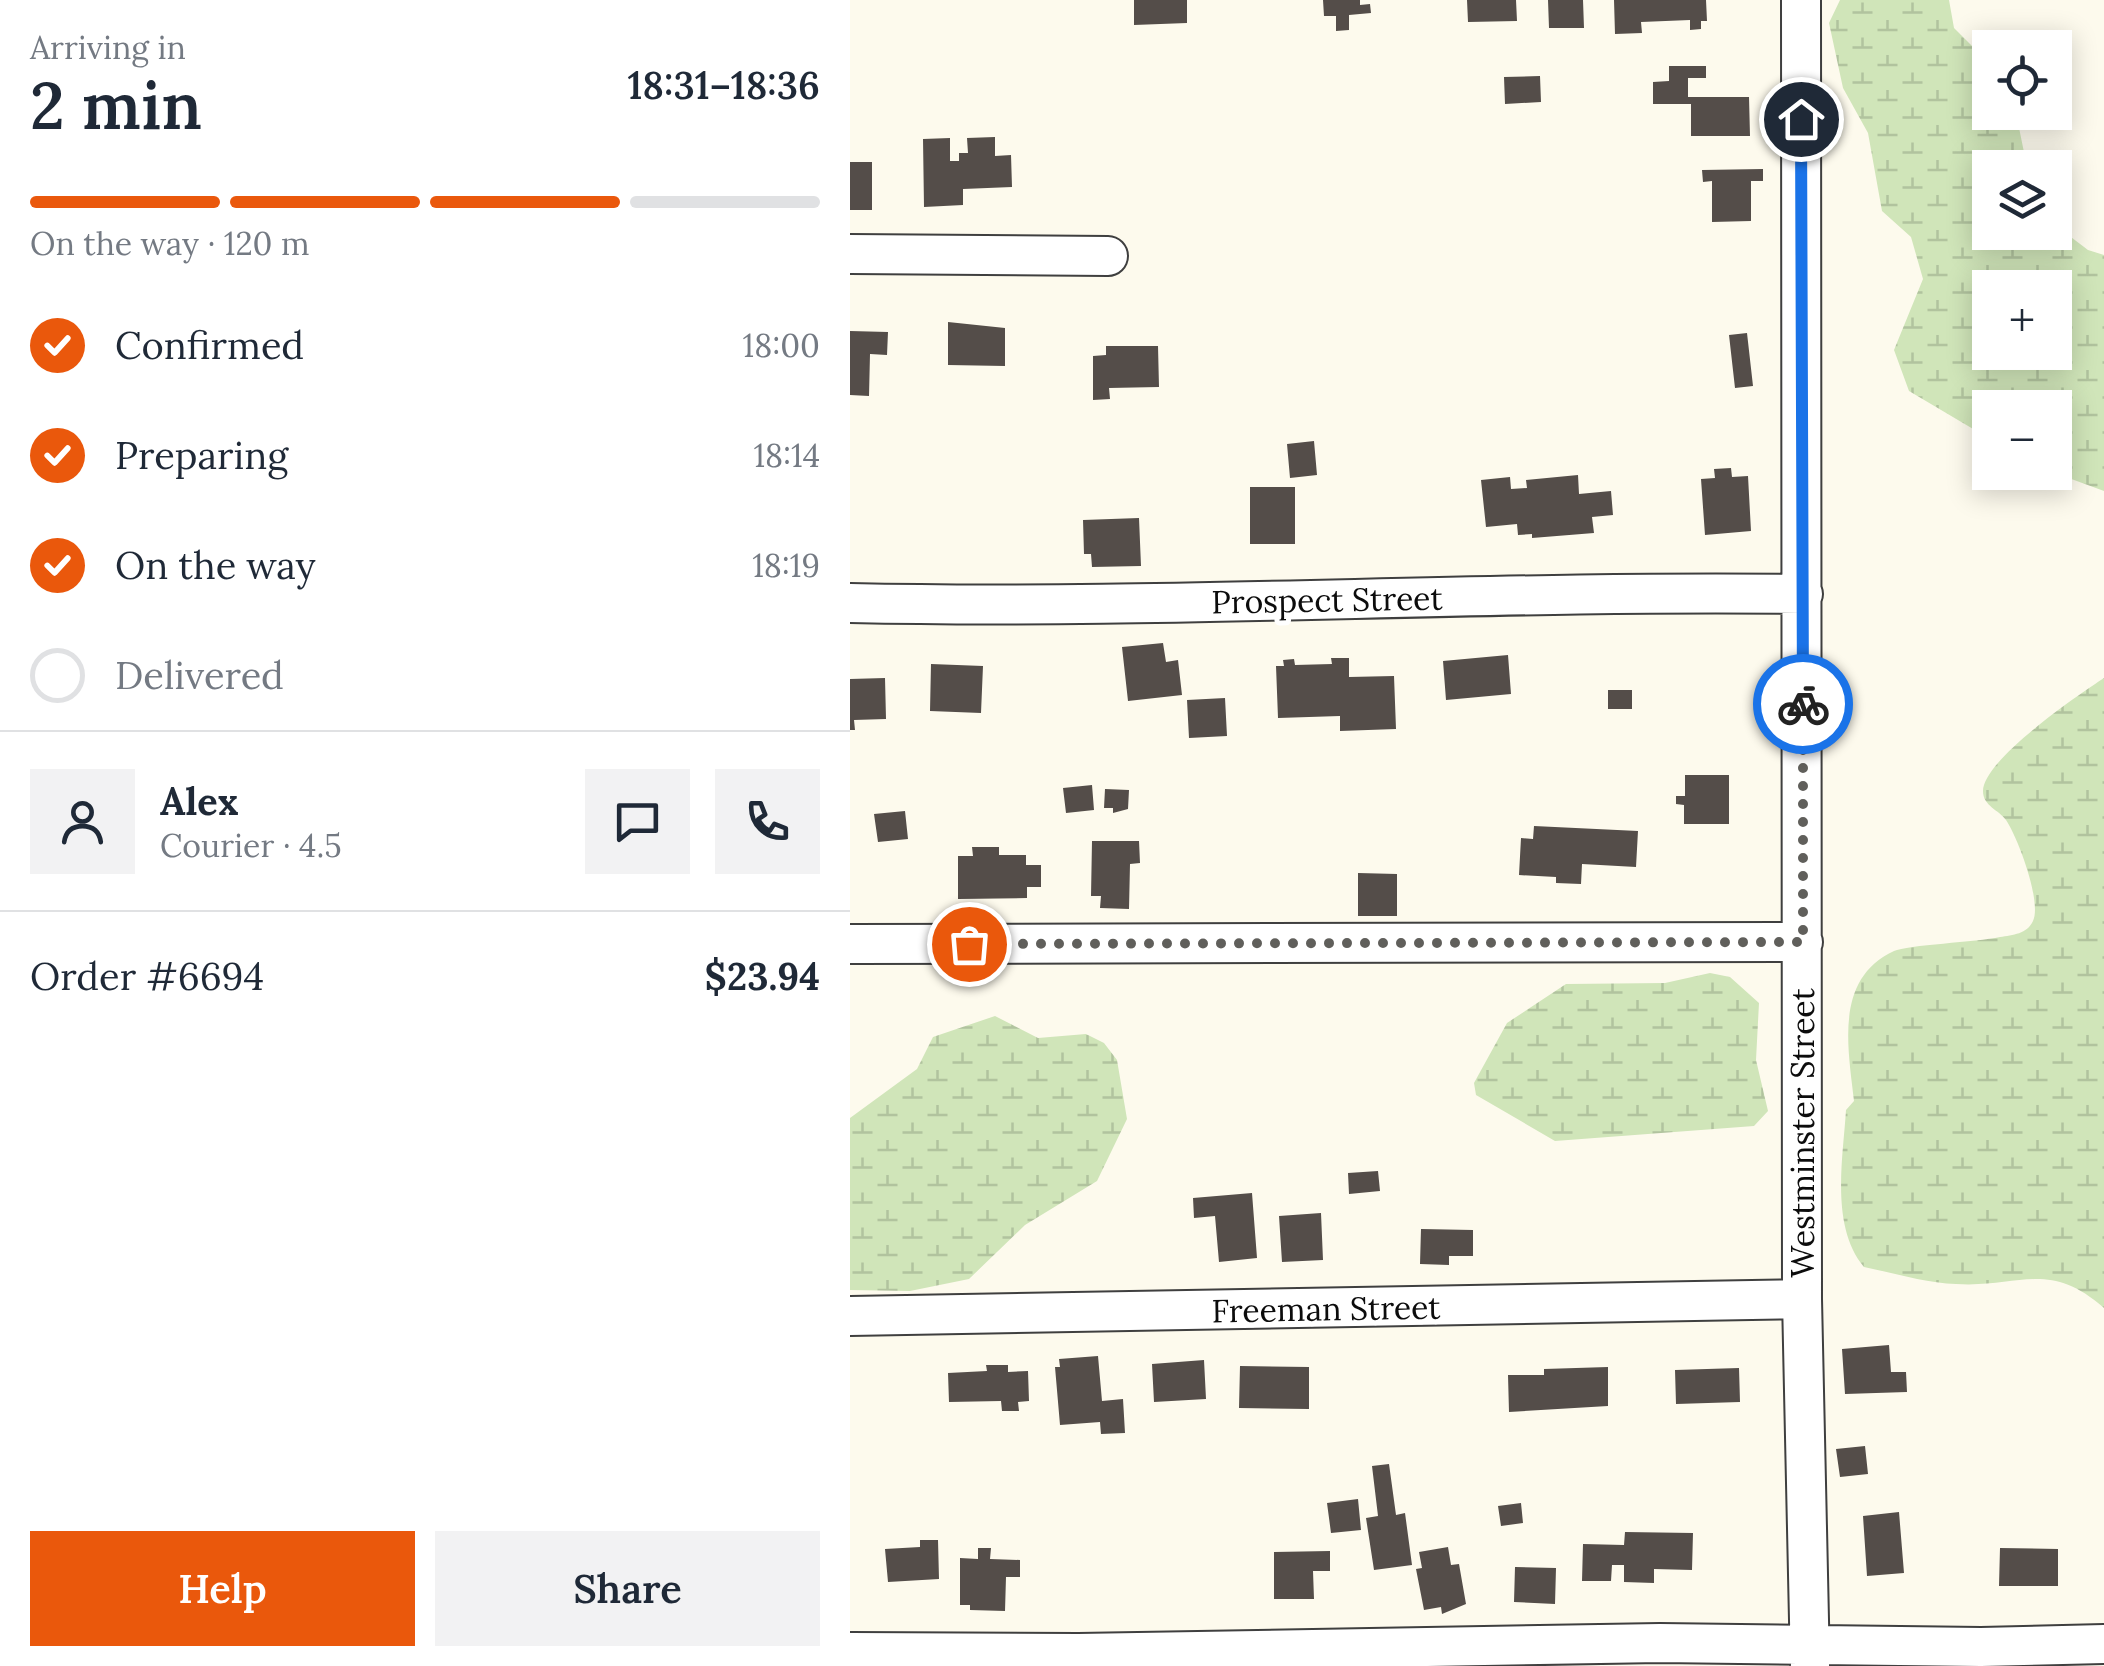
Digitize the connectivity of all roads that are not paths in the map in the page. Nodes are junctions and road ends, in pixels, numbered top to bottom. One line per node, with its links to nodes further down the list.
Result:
1 (1801, 0): 4 (street, Westminster Street)
2 (850, 254): 3 (street)
3 (1108, 256)
4 (1804, 594): 5 (street, Prospect Street); 6 (street, Westminster Street)
5 (850, 602)
6 (1803, 942): 7 (street); 8 (street, Westminster Street)
7 (850, 944)
8 (1802, 1298): 9 (street, Freeman Street); 12 (street, Westminster Street)
9 (850, 1316)
10 (2104, 1644): 12 (street)
11 (850, 1652): 12 (street)
12 (1810, 1655)

